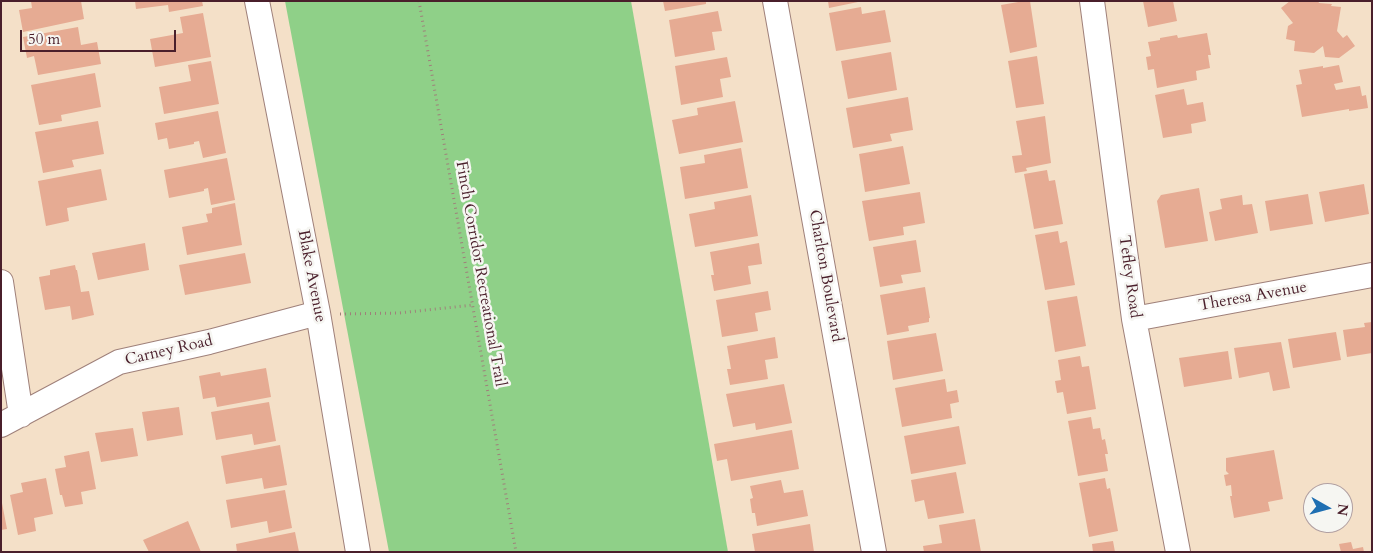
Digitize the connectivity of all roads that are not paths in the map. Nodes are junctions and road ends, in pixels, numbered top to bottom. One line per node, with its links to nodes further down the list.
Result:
1 (257, 1): 6 (street, Blake Avenue)
2 (775, 1): 10 (street, Charlton Boulevard)
3 (1092, 1): 7 (street, Tefley Road)
4 (1372, 275): 7 (street, Theresa Avenue)
5 (1, 282): 8 (street)
6 (325, 314): 8 (street, Carney Road); 9 (street, Blake Avenue)
7 (1134, 319): 11 (street, Tefley Road)
8 (11, 420)
9 (358, 552)
10 (874, 552)
11 (1178, 552)

